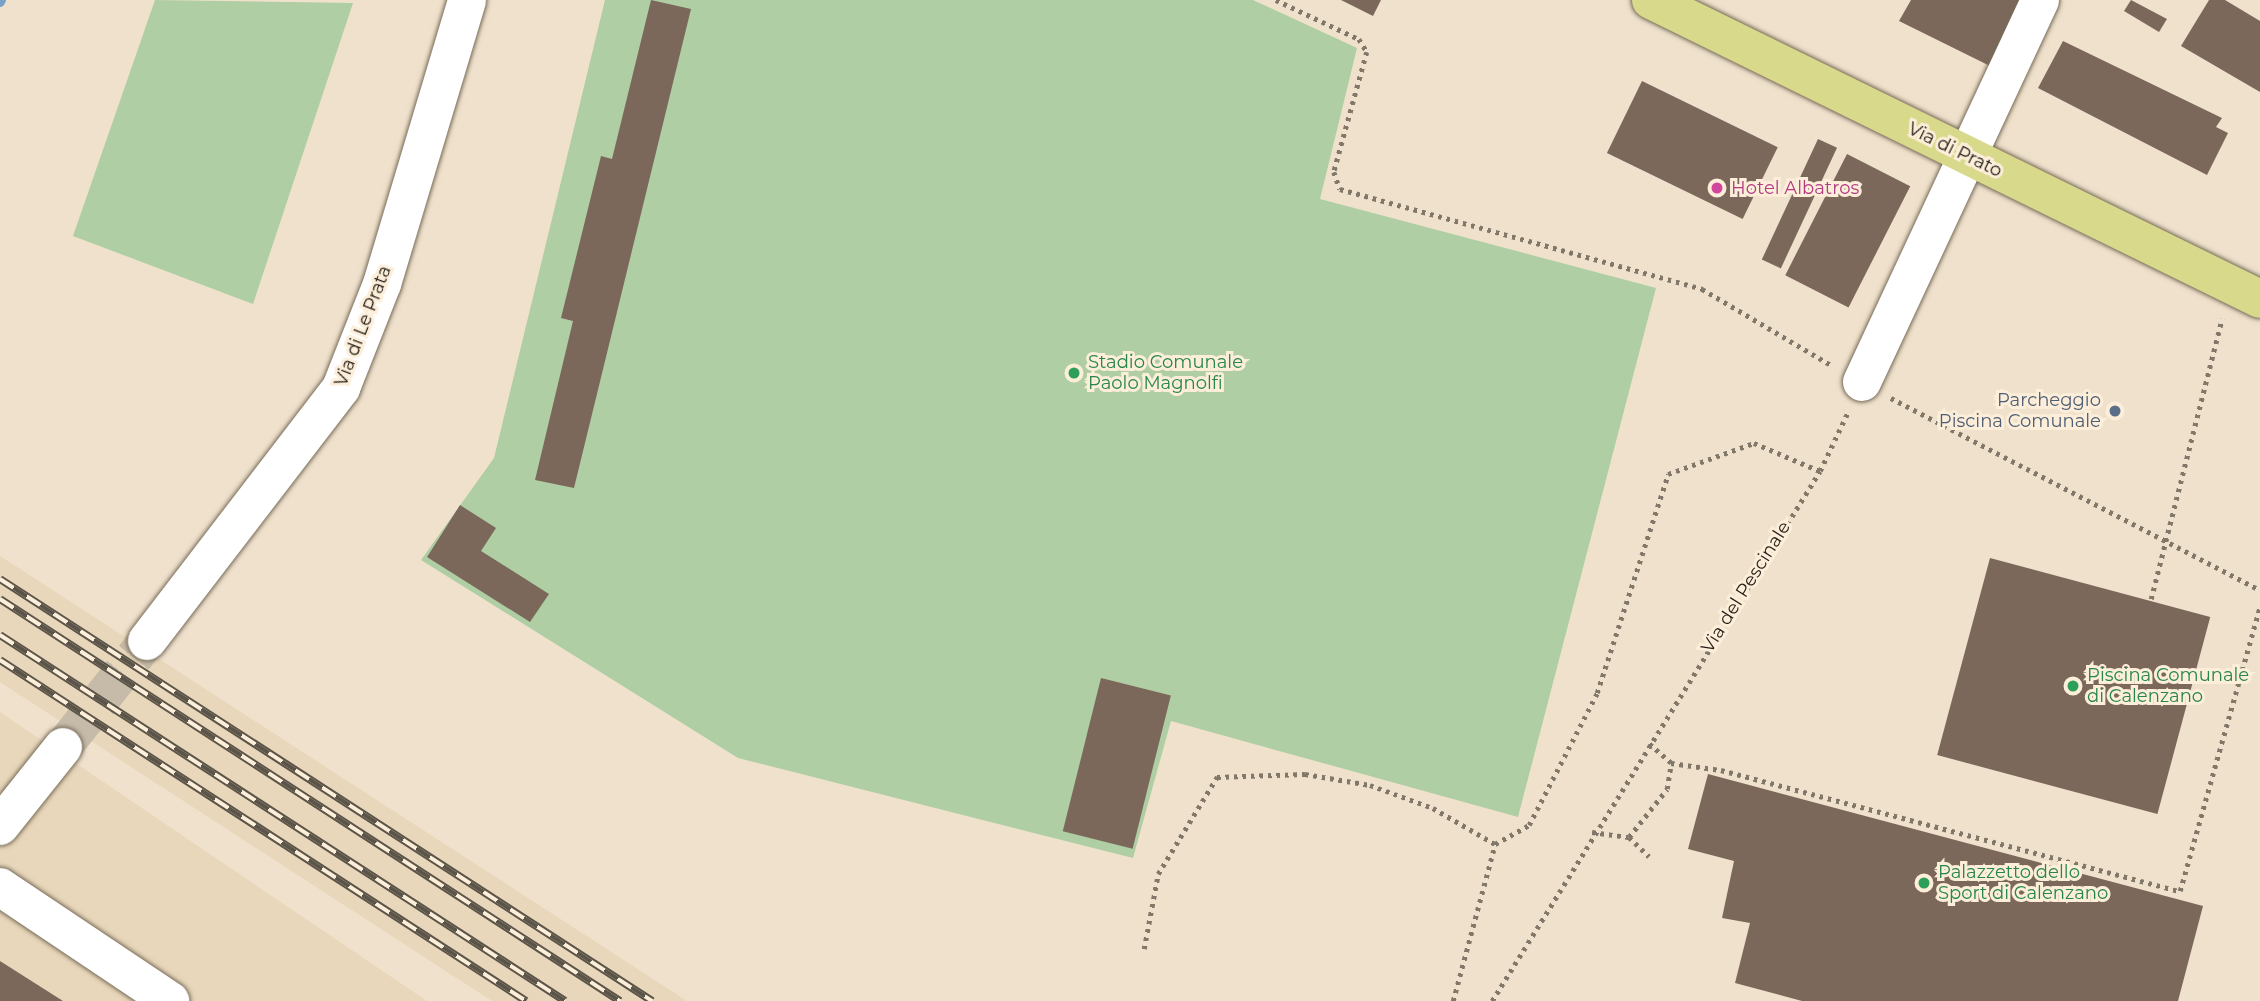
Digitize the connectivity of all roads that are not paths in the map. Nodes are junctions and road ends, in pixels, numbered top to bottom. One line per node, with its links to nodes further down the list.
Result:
1 (467, 0): 7 (street, Via di Le Prata)
2 (1651, 0): 4 (main road, Via di Prato)
3 (2040, 0): 4 (street)
4 (1969, 156): 5 (main road, Via di Prato); 6 (street)
5 (2260, 299)
6 (1862, 382)
7 (147, 641)
8 (62, 747): 9 (street)
9 (0, 826)
10 (0, 887): 11 (street)
11 (170, 1001)

